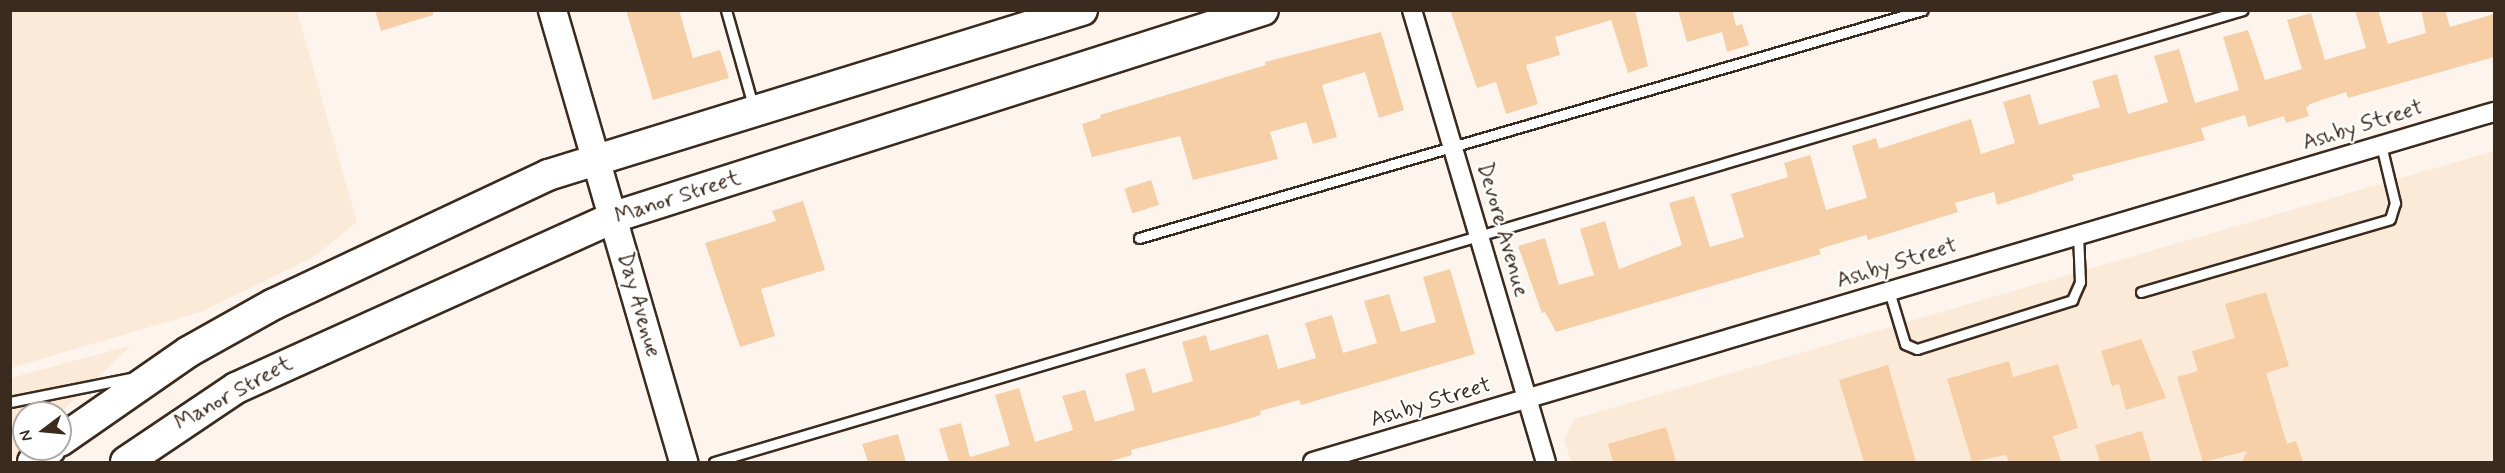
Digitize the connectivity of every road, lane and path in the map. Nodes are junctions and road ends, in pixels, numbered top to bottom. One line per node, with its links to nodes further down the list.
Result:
1 (552, 10): 12 (street, Day Avenue)
2 (726, 10): 8 (lane)
3 (1082, 10): 8 (main road)
4 (1263, 10): 13 (main road, Manor Street)
5 (1412, 10): 11 (street, Devore Avenue)
6 (1923, 10): 11 (lane)
7 (2243, 10): 15 (lane)
8 (755, 111): 12 (main road)
9 (2494, 112): 10 (street, Ashby Street)
10 (2381, 145): 14 (street, Ashby Street); 18 (lane)
11 (1452, 146): 15 (street, Devore Avenue); 16 (lane)
12 (597, 160): 13 (street, Day Avenue); 19 (main road)
13 (614, 217): 23 (main road, Manor Street); 24 (street, Day Avenue)
14 (2078, 235): 17 (street, Ashby Street); 17 (lane)
15 (1479, 237): 20 (street, Devore Avenue); 25 (lane)
16 (1139, 238)
17 (1889, 291): 20 (street, Ashby Street)
18 (2141, 292)
19 (158, 372): 21 (lane); 22 (main road)
20 (1527, 399): 26 (street, Ashby Street); 27 (street, Devore Avenue)
21 (10, 402)
22 (72, 433)
23 (126, 462)
24 (683, 462)
25 (714, 462)
26 (1313, 462)
27 (1546, 462)

